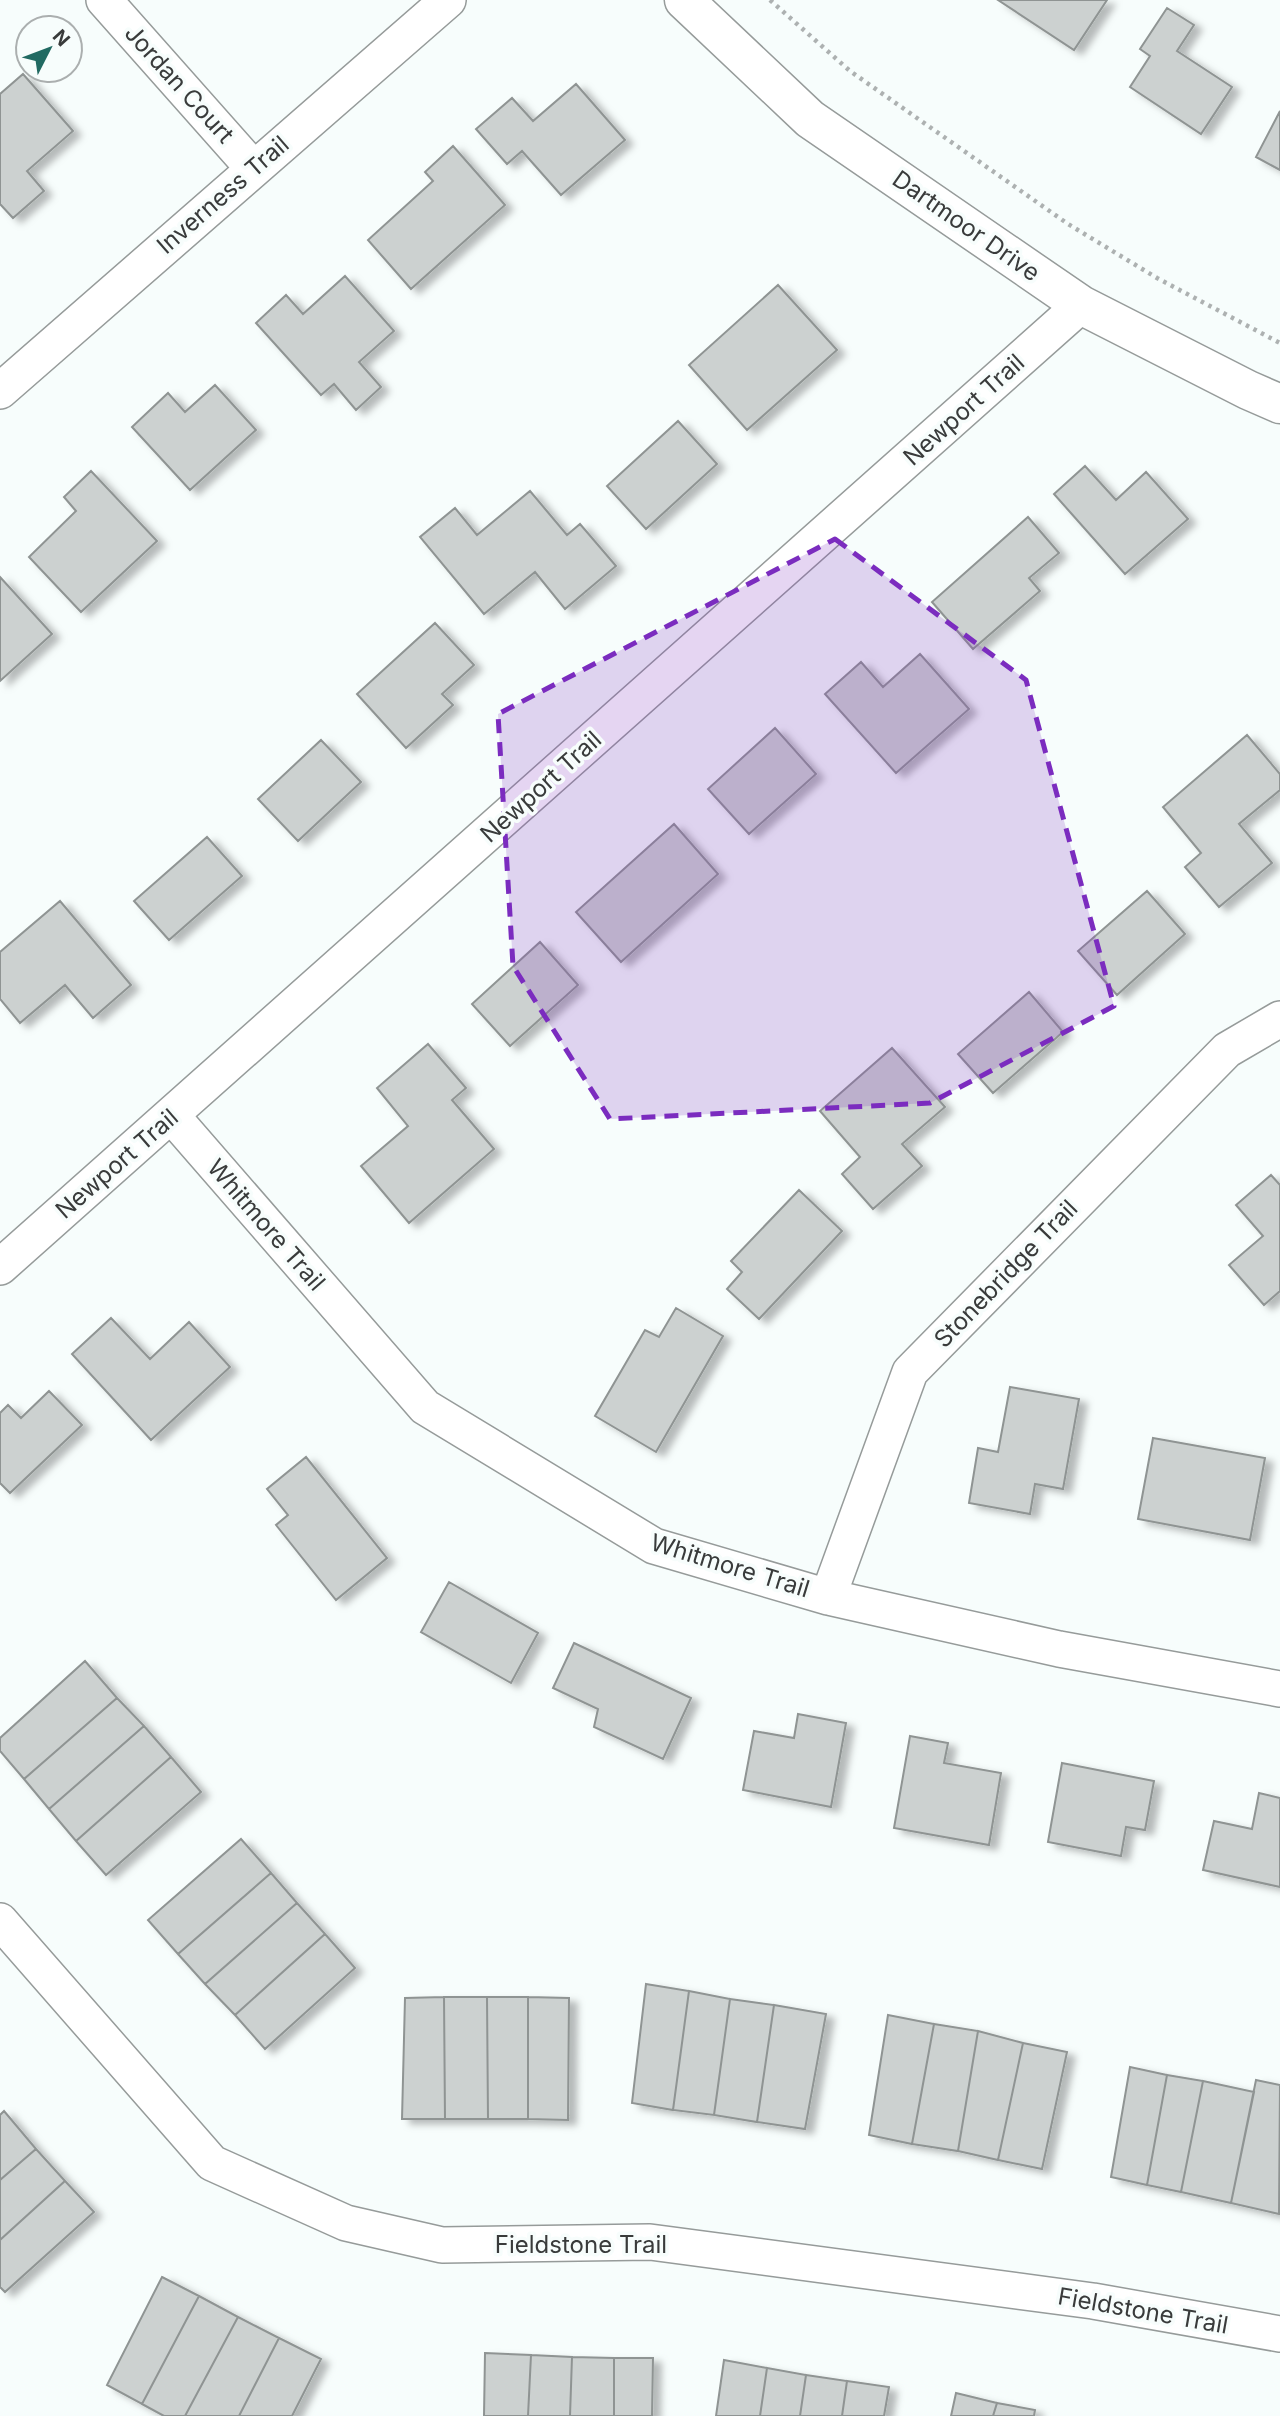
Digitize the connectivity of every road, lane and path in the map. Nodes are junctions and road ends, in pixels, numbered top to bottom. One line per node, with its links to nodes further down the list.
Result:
1 (104, 0): 5 (street, Jordan Court)
2 (448, 0): 5 (street, Inverness Trail)
3 (684, 0): 6 (street, Dartmoor Drive)
4 (770, 0): 7 (path)
5 (253, 168): 8 (street, Inverness Trail)
6 (1081, 305): 9 (street, Dartmoor Drive); 11 (street, Newport Trail)
7 (1280, 343)
8 (0, 391)
9 (1280, 404)
10 (1280, 1019): 13 (street, Stonebridge Trail)
11 (172, 1116): 12 (street, Newport Trail); 13 (street, Whitmore Trail)
12 (0, 1267)
13 (828, 1597): 14 (street, Whitmore Trail)
14 (1280, 1689)
15 (0, 1922): 16 (street, Fieldstone Trail)
16 (1280, 2334)

